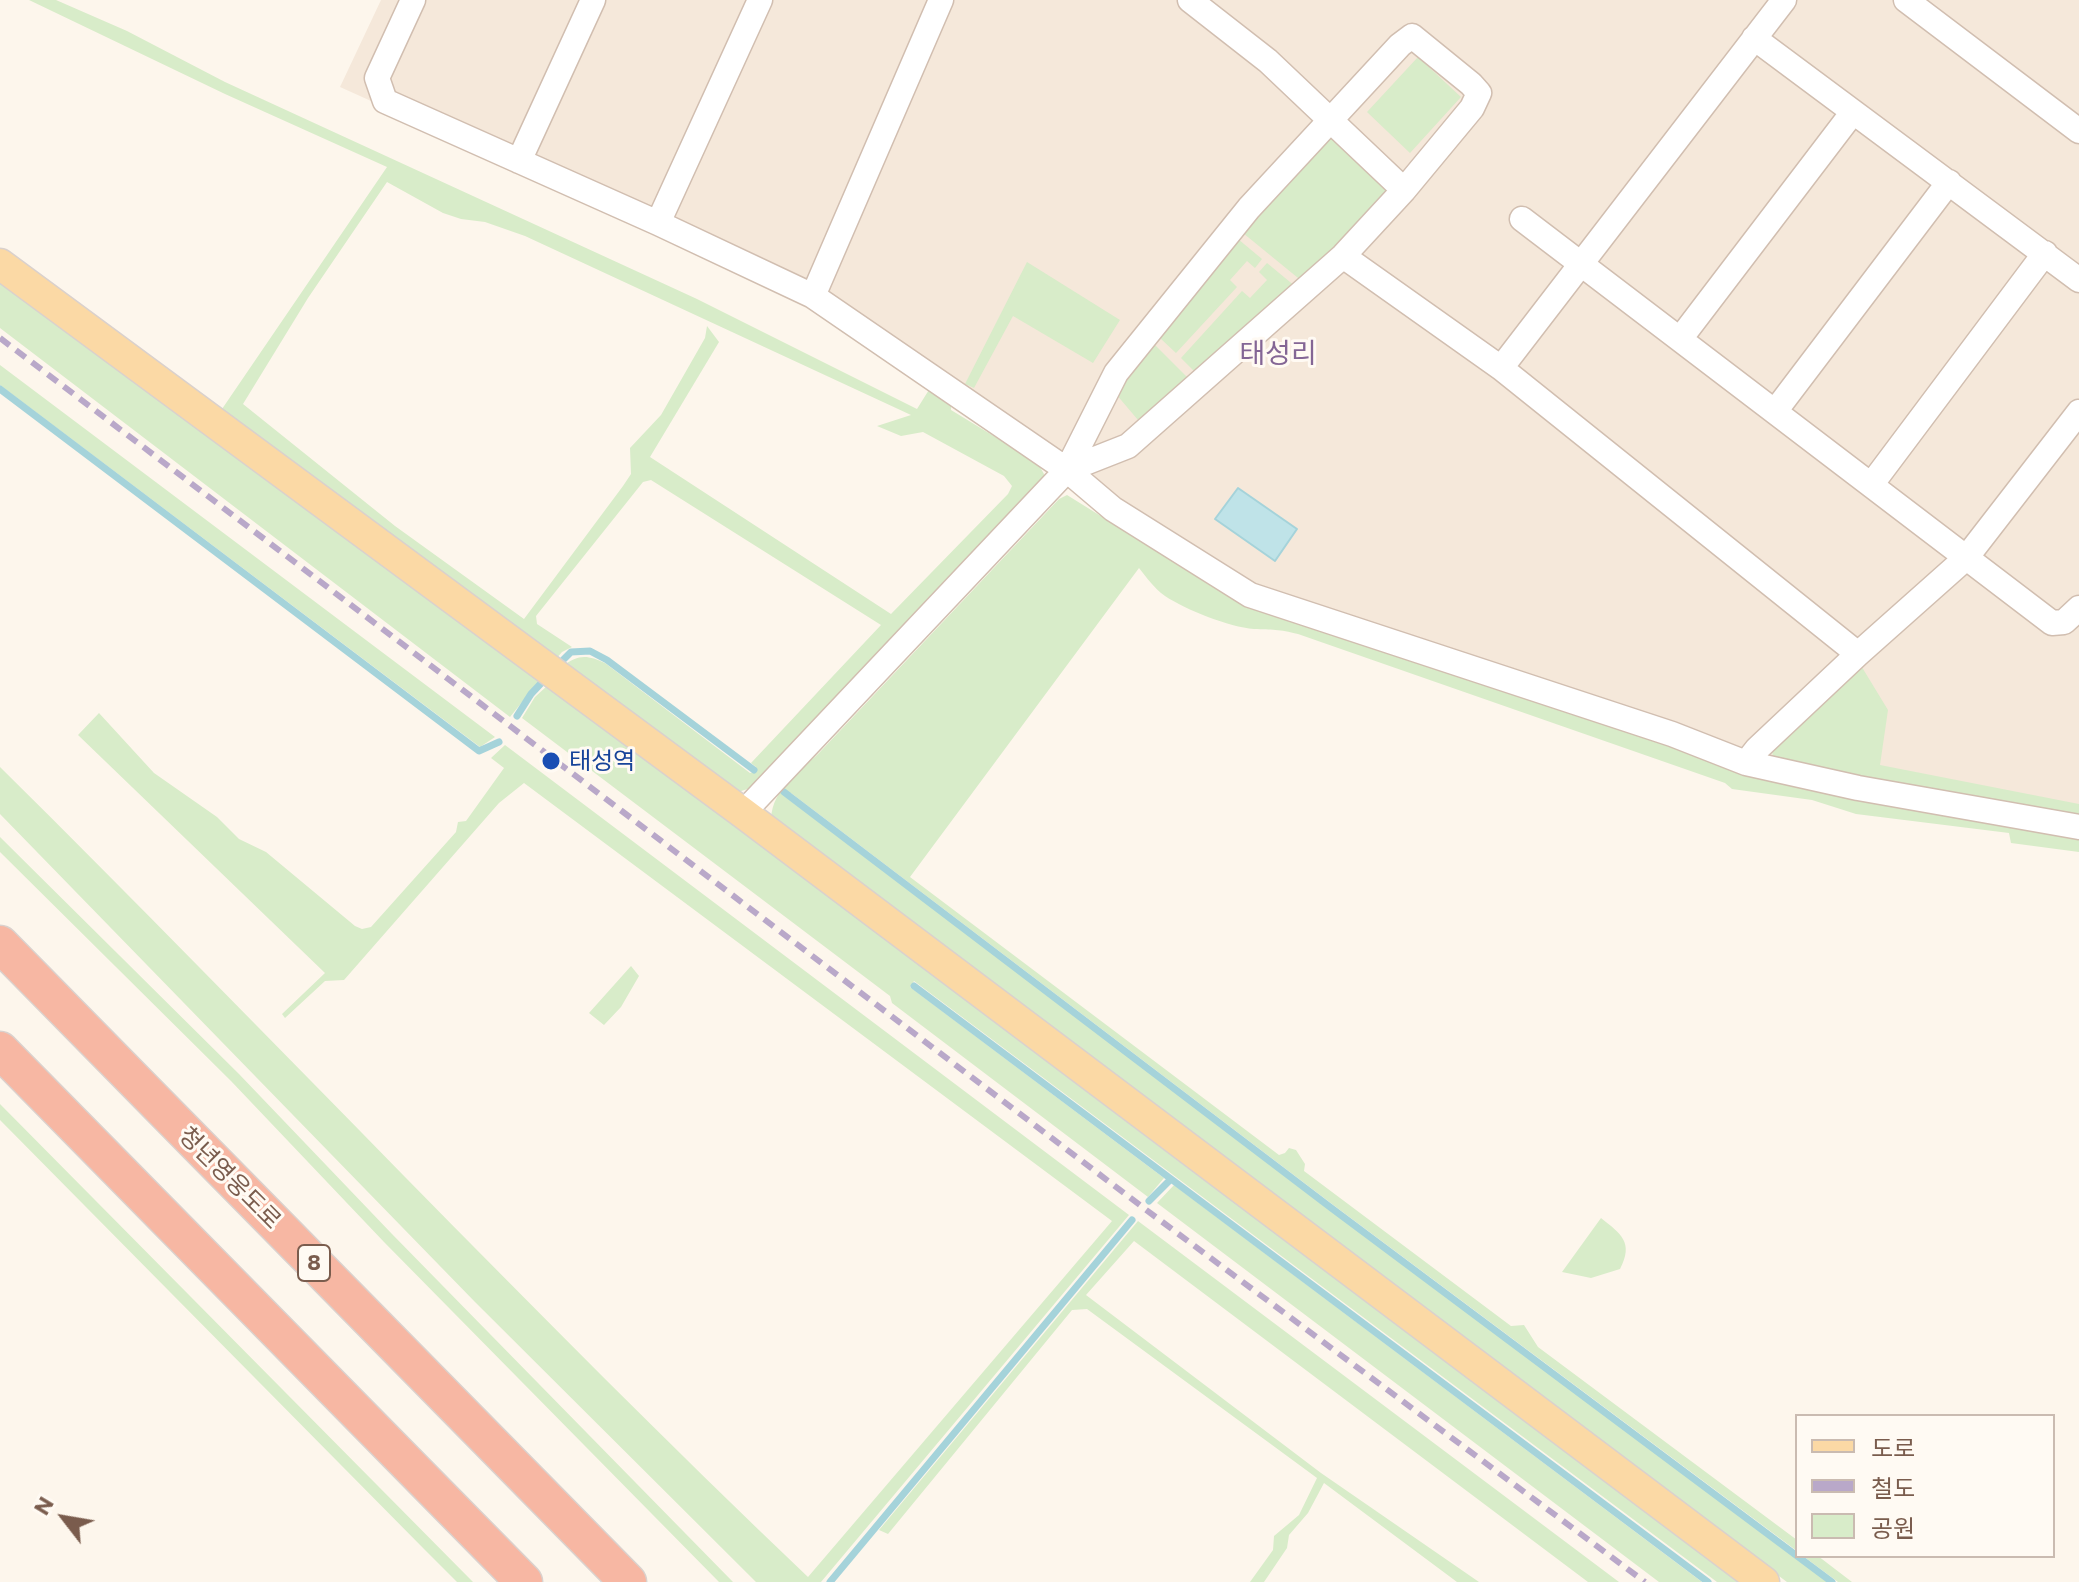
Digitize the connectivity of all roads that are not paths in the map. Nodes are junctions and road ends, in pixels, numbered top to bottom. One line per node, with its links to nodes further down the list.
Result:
1 (413, 0): 12 (street)
2 (593, 0): 12 (street)
3 (760, 0): 16 (street)
4 (941, 0): 22 (street)
5 (1190, 0): 10 (street)
6 (1784, 0): 8 (street)
7 (1906, 0): 11 (street)
8 (1754, 38): 9 (street); 19 (street)
9 (1853, 112): 13 (street); 23 (street)
10 (1329, 119): 14 (street); 14 (street); 27 (street)
11 (2079, 131)
12 (519, 161): 16 (street)
13 (1949, 182): 17 (street); 25 (street)
14 (1404, 190): 18 (street)
15 (1522, 219): 19 (street)
16 (658, 223): 22 (street)
17 (2045, 253): 21 (street); 28 (street)
18 (1343, 256): 24 (street); 27 (street)
19 (1581, 263): 23 (street); 24 (street)
20 (0, 264): 33 (main road)
21 (2079, 280)
22 (813, 296): 27 (street)
23 (1680, 339): 25 (street)
24 (1501, 368): 31 (street)
25 (1776, 410): 28 (street)
26 (2079, 412): 29 (street)
27 (1067, 470): 32 (street); 33 (street)
28 (1871, 485): 29 (street)
29 (1966, 558): 30 (street); 31 (street)
30 (2079, 608)
31 (1858, 654): 32 (street)
32 (1746, 763): 34 (street)
33 (743, 813): 39 (main road)
34 (2079, 827)
35 (0, 944): 38 (highway, 청년영웅도로 / 8)
36 (0, 1050): 37 (highway)
37 (524, 1582)
38 (628, 1582)
39 (1764, 1582)

